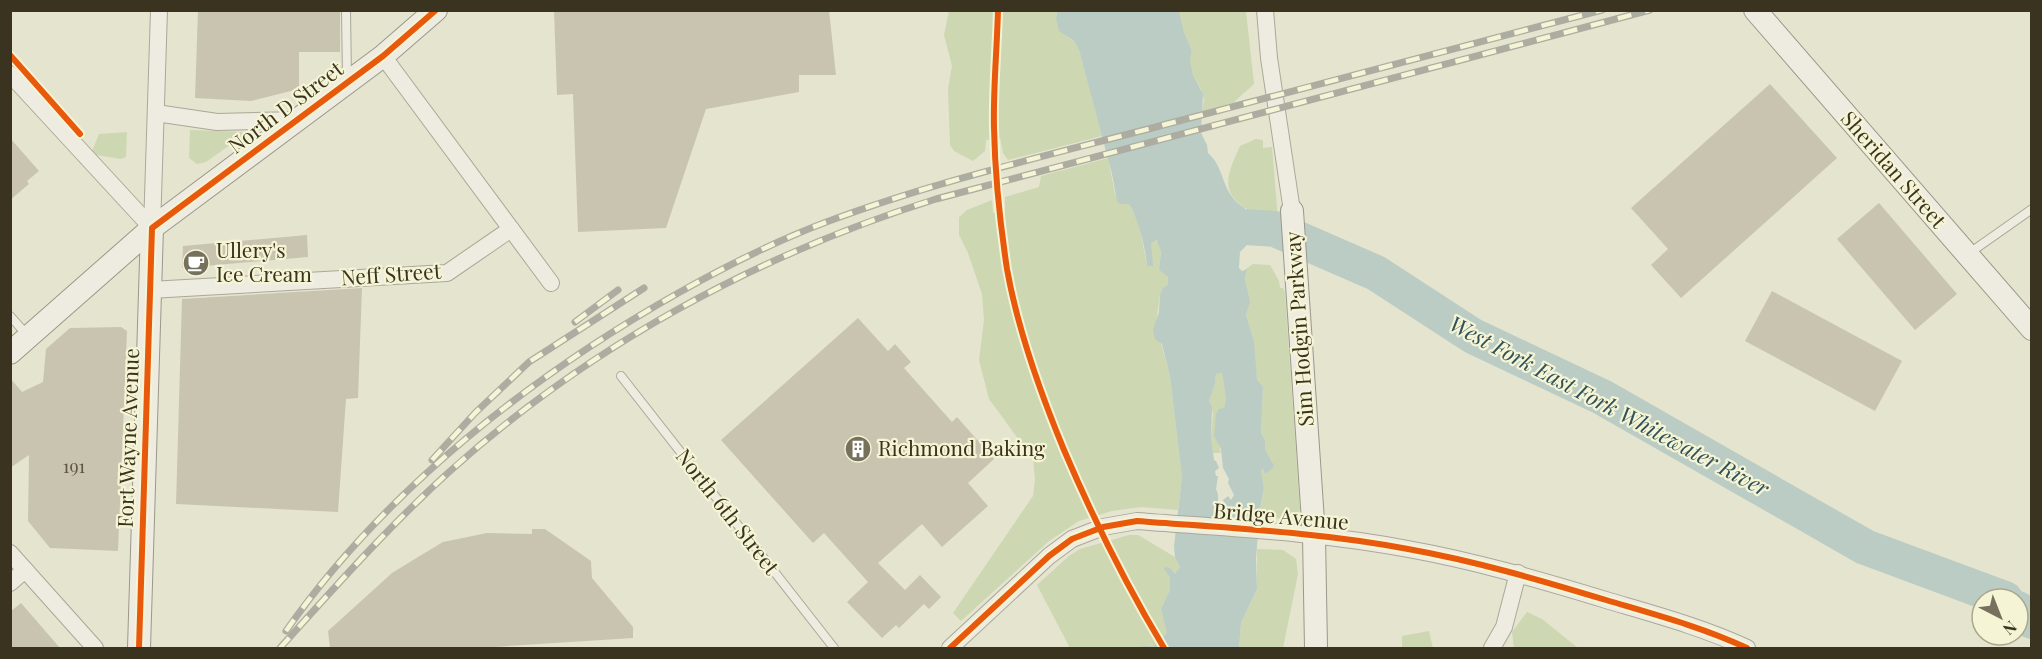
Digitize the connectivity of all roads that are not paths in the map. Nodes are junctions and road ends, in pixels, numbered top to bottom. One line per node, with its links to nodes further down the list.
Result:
1 (159, 10): 9 (street, Fort Wayne Avenue)
2 (346, 10): 8 (lane)
3 (435, 10): 6 (street, North D Street)
4 (1265, 10): 12 (street, Sim Hodgin Parkway)
5 (1755, 10): 15 (street, Sheridan Street)
6 (383, 56): 8 (street, North D Street); 14 (street)
7 (10, 74): 13 (street)
8 (347, 83): 10 (street, North D Street)
9 (156, 113): 10 (street); 13 (street, Fort Wayne Avenue)
10 (298, 120): 13 (street, North D Street)
11 (2031, 209): 15 (lane)
12 (1292, 211): 23 (street, Sim Hodgin Parkway)
13 (152, 228): 17 (street, Fort Wayne Avenue); 20 (street, North D Street)
14 (511, 230): 16 (street); 17 (street, Neff Street)
15 (1967, 255): 19 (street, Sheridan Street)
16 (551, 283)
17 (150, 290): 29 (street, Fort Wayne Avenue)
18 (10, 316): 20 (lane)
19 (2031, 329)
20 (29, 337): 21 (street, North D Street)
21 (10, 352)
22 (621, 376): 30 (lane, North 6th Street)
23 (1314, 536): 26 (street, Bridge Avenue); 31 (street, Bridge Avenue); 32 (street, Sim Hodgin Parkway)
24 (10, 553): 25 (street)
25 (26, 570): 27 (street); 28 (street)
26 (1518, 573): 33 (street); 34 (street, Bridge Avenue)
27 (10, 583)
28 (95, 648)
29 (139, 648)
30 (834, 648)
31 (950, 648)
32 (1316, 648)
33 (1492, 648)
34 (1747, 648)

